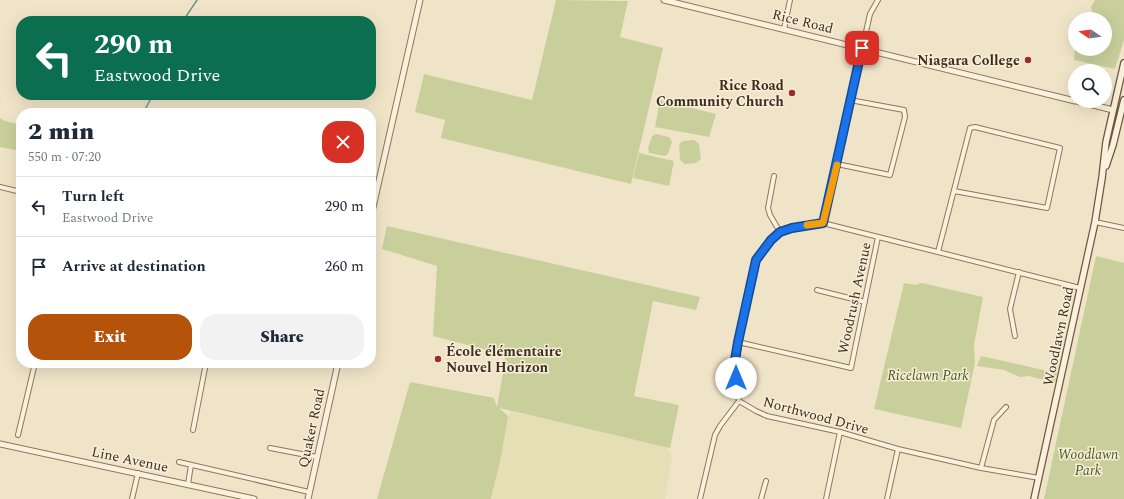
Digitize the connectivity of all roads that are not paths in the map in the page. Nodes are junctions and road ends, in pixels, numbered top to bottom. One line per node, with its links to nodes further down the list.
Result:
1 (420, 0): 20 (street)
2 (664, 0): 5 (street, Rice Road)
3 (790, 0): 5 (street)
4 (878, 0): 6 (street)
5 (784, 29): 6 (street, Rice Road)
6 (862, 48): 8 (street, Rice Road); 9 (street)
7 (1124, 62): 12 (main road, Woodlawn Road)
8 (1068, 99)
9 (850, 100): 14 (street); 14 (street)
10 (1124, 100): 13 (main road, Woodlawn Road)
11 (1105, 108): 12 (street, Rice Road)
12 (1113, 110): 13 (main road, Rice Road); 16 (main road, Woodlawn Road)
13 (1122, 112): 16 (main road, Woodlawn Road)
14 (837, 164): 22 (street)
15 (774, 176): 24 (street)
16 (1102, 178): 21 (main road, Woodlawn Road)
17 (0, 187): 18 (street)
18 (16, 191)
19 (954, 191): 19 (street); 26 (street)
20 (376, 194)
21 (1095, 222): 23 (street); 28 (main road, Woodlawn Road)
22 (823, 223): 24 (street); 25 (street)
23 (1124, 228)
24 (780, 232): 32 (street)
25 (878, 237): 26 (street); 30 (street, Woodrush Avenue)
26 (938, 252): 27 (street)
27 (1019, 272): 28 (street); 31 (street)
28 (1080, 288): 49 (main road, Woodlawn Road)
29 (816, 290): 30 (street)
30 (865, 302): 32 (street, Woodrush Avenue)
31 (1015, 336)
32 (738, 342): 36 (street)
33 (34, 368): 40 (street)
34 (205, 368): 38 (street)
35 (337, 368): 44 (street, Quaker Road)
36 (739, 401): 39 (street, Northwood Drive); 56 (street)
37 (1006, 407): 47 (street)
38 (192, 430)
39 (840, 432): 43 (street, Northwood Drive); 58 (street)
40 (18, 435)
41 (0, 444): 48 (street, Line Avenue)
42 (270, 448): 44 (street)
43 (898, 449): 47 (street, Northwood Drive); 59 (street)
44 (317, 457): 52 (street, Quaker Road)
45 (179, 462): 46 (street)
46 (191, 465): 51 (street); 52 (street)
47 (982, 468): 49 (street, Northwood Drive)
48 (138, 473): 51 (street, Line Avenue); 53 (street)
49 (1039, 478): 60 (main road, Woodlawn Road)
50 (766, 481): 57 (street)
51 (188, 484): 54 (street, Line Avenue)
52 (309, 492): 55 (street, Quaker Road)
53 (132, 499)
54 (254, 499)
55 (308, 499)
56 (700, 499)
57 (762, 499)
58 (826, 499)
59 (888, 499)
60 (1034, 499)

